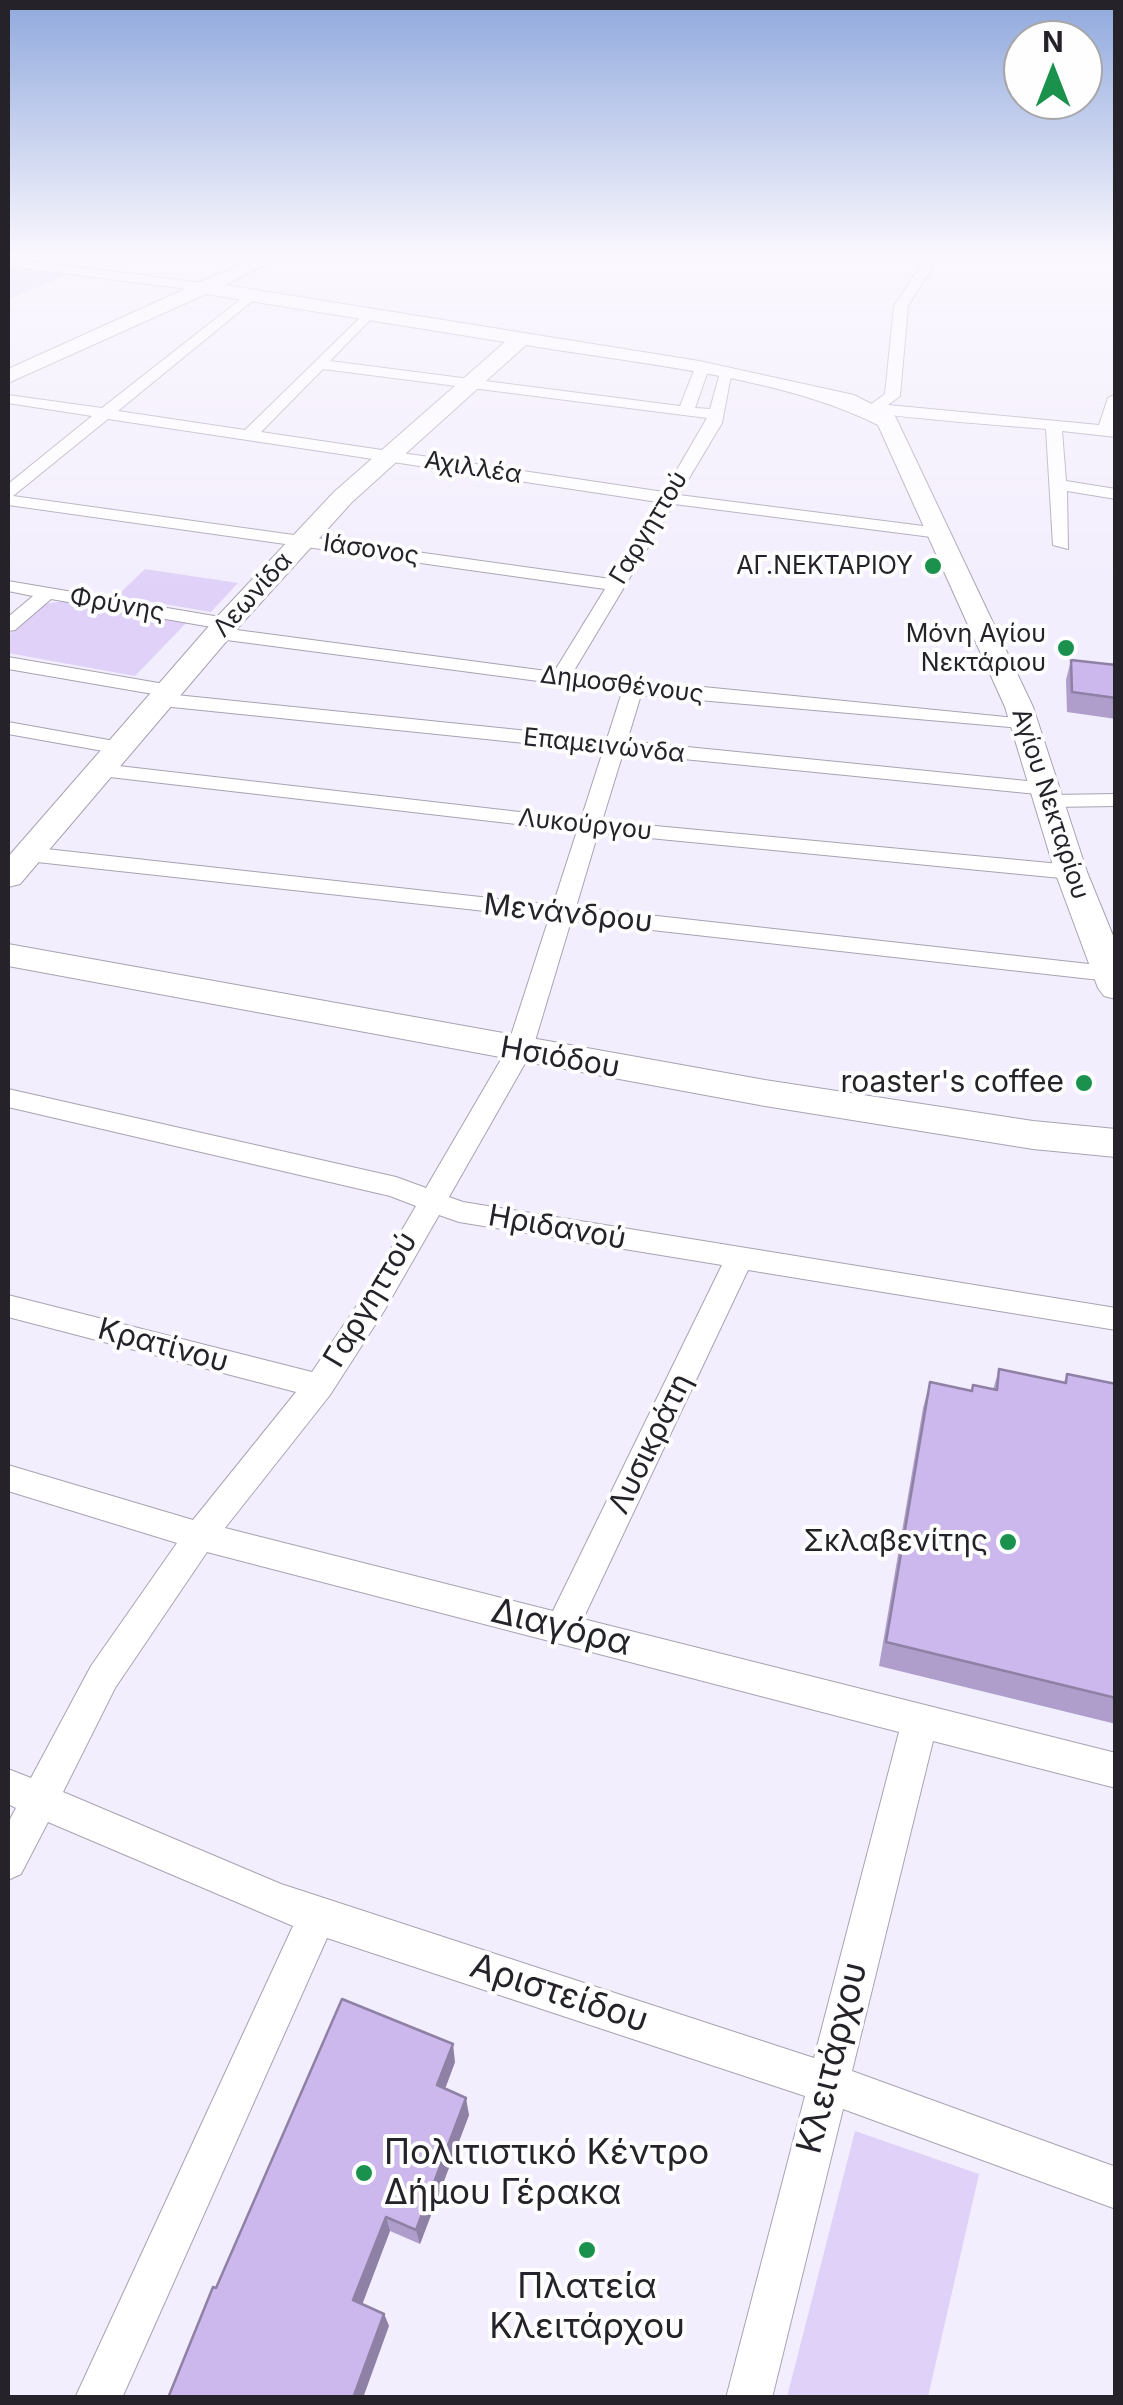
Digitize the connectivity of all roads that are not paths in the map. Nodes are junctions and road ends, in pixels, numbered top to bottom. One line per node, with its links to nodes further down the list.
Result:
1 (33, 365): 10 (street)
2 (166, 365): 16 (street)
3 (320, 365): 20 (street)
4 (330, 365): 11 (street)
5 (491, 365): 11 (street, Λεωνίδα)
6 (686, 365): 8 (street)
7 (896, 365): 14 (street)
8 (702, 368): 9 (street); 15 (street)
9 (727, 373): 14 (street); 17 (street, Γαργηττού)
10 (8, 377)
11 (469, 384): 15 (street); 21 (street, Λεωνίδα)
12 (1116, 398): 19 (street)
13 (8, 399): 16 (street, Αχιλλέα)
14 (872, 410): 18 (street); 26 (street, Αγίου Νεκταρίου)
15 (686, 411): 17 (street)
16 (106, 414): 20 (street, Αχιλλέα); 24 (street)
17 (717, 415): 25 (street, Γαργηττού)
18 (1054, 426): 19 (street); 22 (street)
19 (1110, 431)
20 (248, 436): 21 (street, Αχιλλέα)
21 (389, 455): 25 (street, Αχιλλέα); 27 (street, Λεωνίδα)
22 (1057, 485): 23 (street); 28 (street)
23 (1116, 494)
24 (8, 496): 27 (street, Ιάσονος)
25 (667, 498): 26 (street, Αχιλλέα); 29 (street, Γαργηττού)
26 (939, 532): 38 (street, Αγίου Νεκταρίου)
27 (303, 541): 29 (street, Ιάσονος); 33 (street, Λεωνίδα)
28 (1062, 546)
29 (615, 585): 35 (street, Γαργηττού)
30 (8, 586): 31 (street, Φρύνης)
31 (46, 592): 32 (street); 33 (street, Φρύνης)
32 (8, 626)
33 (223, 628): 35 (street, Δημοσθένους); 37 (street, Λεωνίδα)
34 (8, 662): 37 (street, Επαμεινώνδα)
35 (560, 678): 36 (street, Δημοσθένους)
36 (633, 688): 38 (street, Δημοσθένους); 41 (street, Γαργηττού)
37 (166, 695): 40 (street, Λεωνίδα); 41 (street, Επαμεινώνδα)
38 (1026, 725): 43 (street, Αγίου Νεκταρίου)
39 (8, 728): 40 (street)
40 (120, 748): 42 (street, Λεωνίδα)
41 (612, 748): 43 (street, Επαμεινώνδα); 45 (street, Γαργηττού)
42 (101, 770): 45 (street, Λυκούργου); 46 (street, Λεωνίδα)
43 (1049, 795): 44 (street, Επαμεινώνδα); 47 (street, Αγίου Νεκταρίου)
44 (1116, 800)
45 (589, 826): 47 (street, Λυκούργου); 49 (street, Γαργηττού)
46 (28, 854): 48 (street, Λεωνίδα); 49 (street, Μενάνδρου)
47 (1070, 872): 51 (street, Αγίου Νεκταρίου)
48 (8, 877)
49 (560, 914): 51 (street, Μενάνδρου); 52 (street, Γαργηττού)
50 (8, 956): 52 (street, Ησιόδου)
51 (1112, 980)
52 (519, 1051): 54 (street, Ησιόδου); 55 (street, Γαργηττού)
53 (8, 1098): 55 (street, Ηριδανού)
54 (1116, 1143)
55 (430, 1200): 56 (street, Ηριδανού); 59 (street, Γαργηττού)
56 (739, 1259): 58 (street, Ηριδανού); 62 (street, Λυσικράτη)
57 (8, 1306): 59 (street, Κρατίνου)
58 (1116, 1318)
59 (319, 1386): 61 (street, Γαργηττού)
60 (8, 1478): 61 (street, Διαγόρα)
61 (200, 1536): 62 (street, Διαγόρα); 65 (street, Γαργηττού)
62 (562, 1628): 63 (street, Διαγόρα)
63 (920, 1720): 64 (street, Διαγόρα); 68 (street, Κλειτάρχου)
64 (1116, 1772)
65 (24, 1793): 66 (street, Γαργηττού); 67 (street, Αριστείδου)
66 (8, 1861)
67 (317, 1916): 68 (street, Αριστείδου); 70 (street)
68 (827, 2081): 69 (street, Αριστείδου); 71 (street, Κλειτάρχου)
69 (1116, 2188)
70 (98, 2398)
71 (750, 2398)

